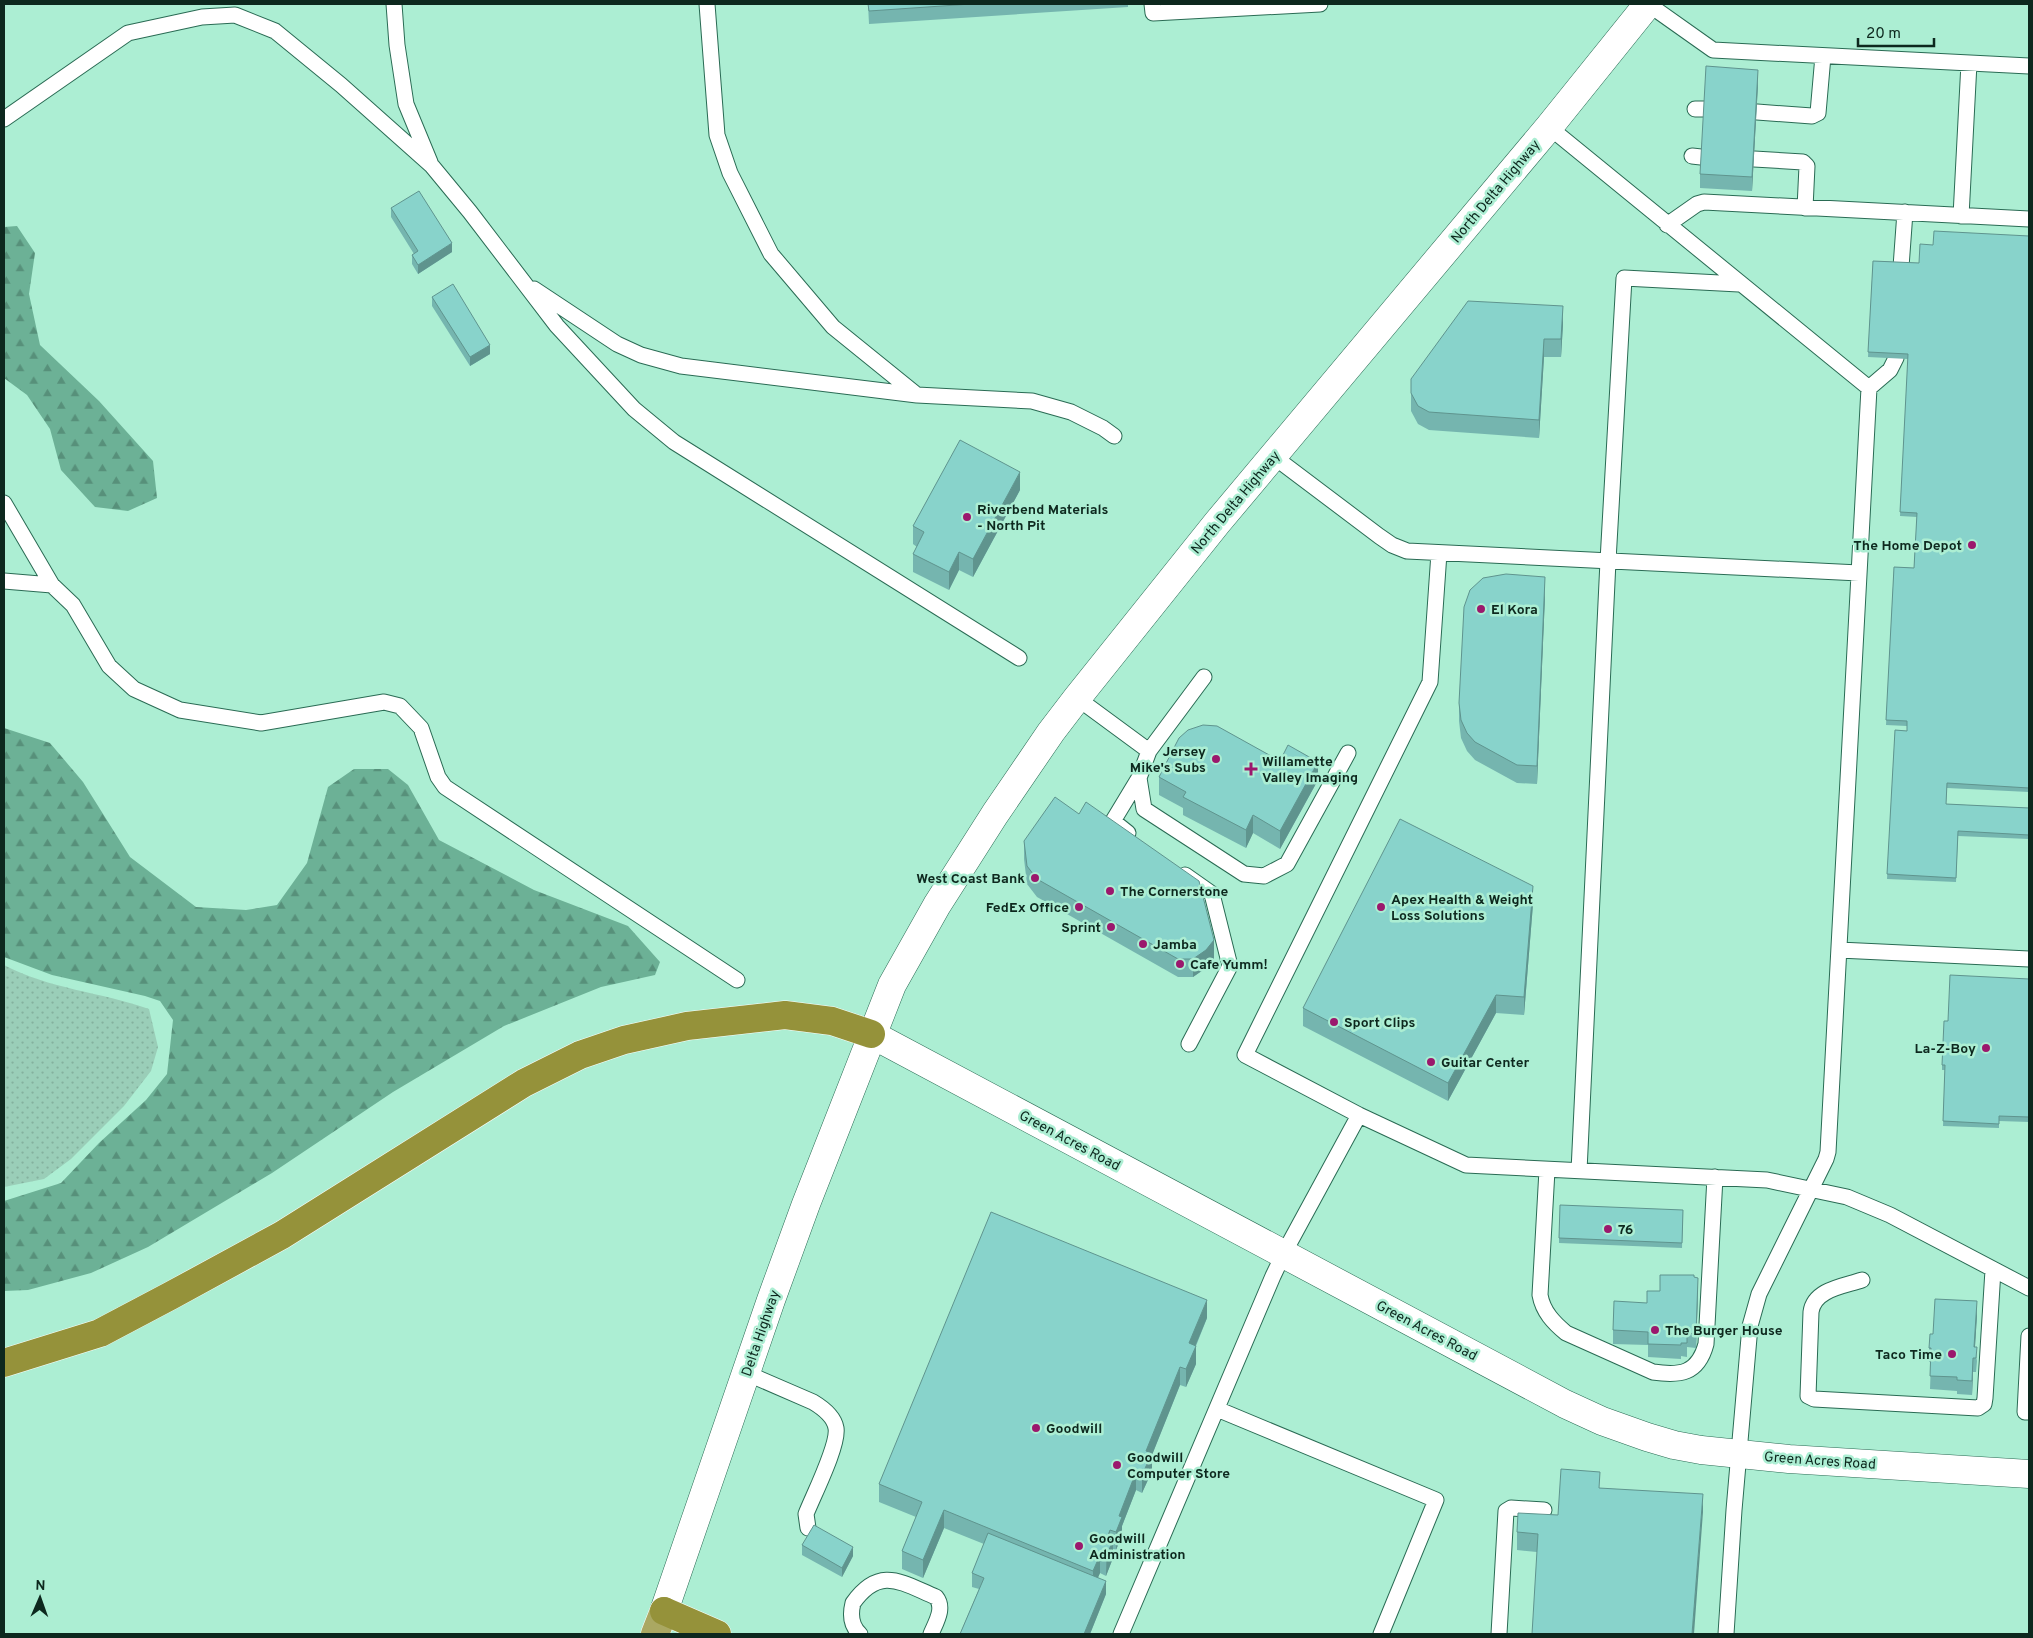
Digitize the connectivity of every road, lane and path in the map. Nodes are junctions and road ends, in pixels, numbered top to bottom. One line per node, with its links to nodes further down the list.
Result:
1 (222, 4): 7 (lane)
2 (394, 4): 15 (lane)
3 (706, 4): 26 (lane)
4 (1152, 4): 5 (lane)
5 (1320, 4)
6 (1648, 4): 8 (lane); 13 (street, North Delta Highway)
7 (236, 16): 12 (lane); 15 (lane)
8 (1823, 56): 9 (lane); 11 (lane)
9 (1969, 63): 10 (lane); 18 (lane)
10 (2029, 66)
11 (1757, 112)
12 (4, 119)
13 (1548, 127): 20 (lane); 28 (street, North Delta Highway)
14 (1754, 159): 16 (lane)
15 (432, 166): 22 (lane)
16 (1805, 208): 17 (lane); 20 (lane)
17 (1905, 212): 18 (lane); 21 (lane)
18 (1961, 216): 19 (lane)
19 (2029, 219)
20 (1667, 225): 23 (lane)
21 (1901, 267)
22 (525, 283): 26 (lane); 35 (lane)
23 (1740, 284): 25 (lane); 31 (lane)
24 (1896, 358): 25 (lane)
25 (1869, 388): 32 (lane)
26 (917, 395): 27 (lane)
27 (1114, 436)
28 (1273, 456): 30 (lane); 37 (street, North Delta Highway)
29 (4, 503): 34 (lane)
30 (1439, 553): 31 (lane); 48 (lane)
31 (1608, 562): 32 (lane); 50 (lane)
32 (1859, 573): 43 (lane)
33 (4, 580): 34 (lane)
34 (52, 585): 45 (lane)
35 (1019, 658)
36 (1204, 677): 38 (lane)
37 (1077, 698): 38 (lane); 46 (street, North Delta Highway)
38 (1149, 751): 40 (lane)
39 (1348, 753): 40 (lane)
40 (1138, 778): 41 (lane)
41 (1143, 844)
42 (1174, 866): 47 (lane)
43 (1839, 950): 44 (lane); 52 (lane)
44 (2029, 960)
45 (737, 980)
46 (871, 1034): 53 (street, Green Acres Road); 58 (highway); 59 (street, Delta Highway)
47 (1189, 1044)
48 (1359, 1115): 49 (lane); 53 (lane)
49 (1546, 1170): 50 (lane); 51 (lane)
50 (1579, 1171): 51 (lane)
51 (1715, 1177): 52 (lane)
52 (1810, 1190): 54 (lane); 62 (lane)
53 (1284, 1253): 60 (lane); 62 (street, Green Acres Road)
54 (1993, 1270): 55 (lane); 56 (lane)
55 (1862, 1280)
56 (2029, 1288)
57 (2029, 1336): 61 (lane)
58 (4, 1363)
59 (746, 1373): 65 (lane); 66 (street, Delta Highway)
60 (1217, 1409): 70 (lane); 71 (lane)
61 (2029, 1412)
62 (1738, 1454): 63 (street, Green Acres Road); 73 (lane)
63 (2029, 1474)
64 (1544, 1510): 72 (lane)
65 (808, 1528)
66 (660, 1623): 67 (highway)
67 (717, 1634)
68 (860, 1634): 69 (lane)
69 (931, 1634)
70 (1121, 1634)
71 (1381, 1634)
72 (1499, 1634)
73 (1726, 1634)

